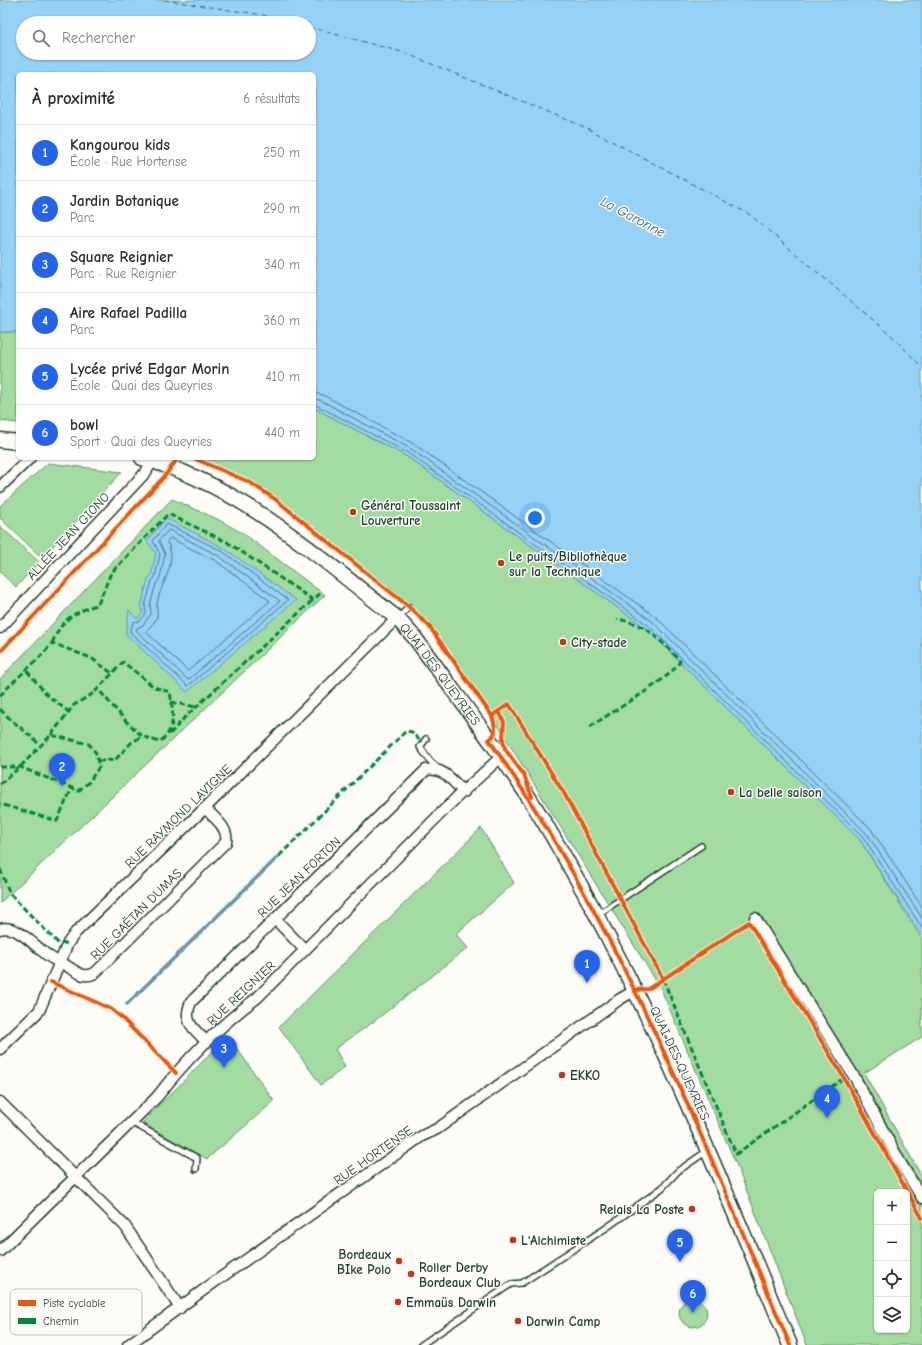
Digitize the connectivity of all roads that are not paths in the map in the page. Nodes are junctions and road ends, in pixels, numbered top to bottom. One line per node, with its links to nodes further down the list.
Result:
1 (0, 440): 2 (main road)
2 (16, 442)
3 (28, 460): 6 (street)
4 (149, 460): 9 (street, ALLÉE JEAN GIONO)
5 (152, 460): 8 (main road, QUAI DES QUEYRIES)
6 (0, 487)
7 (409, 606): 8 (lane)
8 (397, 618): 11 (main road, QUAI DES QUEYRIES); 14 (street, RUE RAYMOND LAVIGNE)
9 (0, 628)
10 (426, 739): 12 (lane)
11 (501, 757): 13 (street, RUE REIGNIER); 16 (main road, QUAI DES QUEYRIES)
12 (442, 771): 13 (street); 18 (street, RUE JEAN FORTON)
13 (464, 792): 20 (street, RUE REIGNIER)
14 (205, 808): 21 (street, RUE RAYMOND LAVIGNE); 21 (street, RUE GAËTAN DUMAS)
15 (701, 846): 16 (lane)
16 (596, 915): 22 (main road, QUAI DES QUEYRIES)
17 (755, 918): 30 (street)
18 (275, 919): 20 (street); 23 (street, RUE JEAN FORTON)
19 (0, 929): 21 (street, RUE GAËTAN DUMAS)
20 (305, 950): 23 (street, RUE REIGNIER)
21 (60, 962): 24 (street, RUE RAYMOND LAVIGNE)
22 (636, 990): 27 (main road, QUAI DES QUEYRIES); 32 (street, RUE HORTENSE)
23 (207, 1042): 26 (street, RUE REIGNIER)
24 (0, 1049)
25 (0, 1102): 29 (street)
26 (131, 1122): 28 (lane); 29 (street, RUE REIGNIER)
27 (709, 1150): 34 (lane); 35 (main road, QUAI DES QUEYRIES)
28 (196, 1169)
29 (75, 1176): 31 (street, RUE REIGNIER); 32 (street)
30 (922, 1198)
31 (0, 1251)
32 (180, 1308): 33 (street, RUE HORTENSE)
33 (128, 1345)
34 (421, 1345)
35 (790, 1345)

